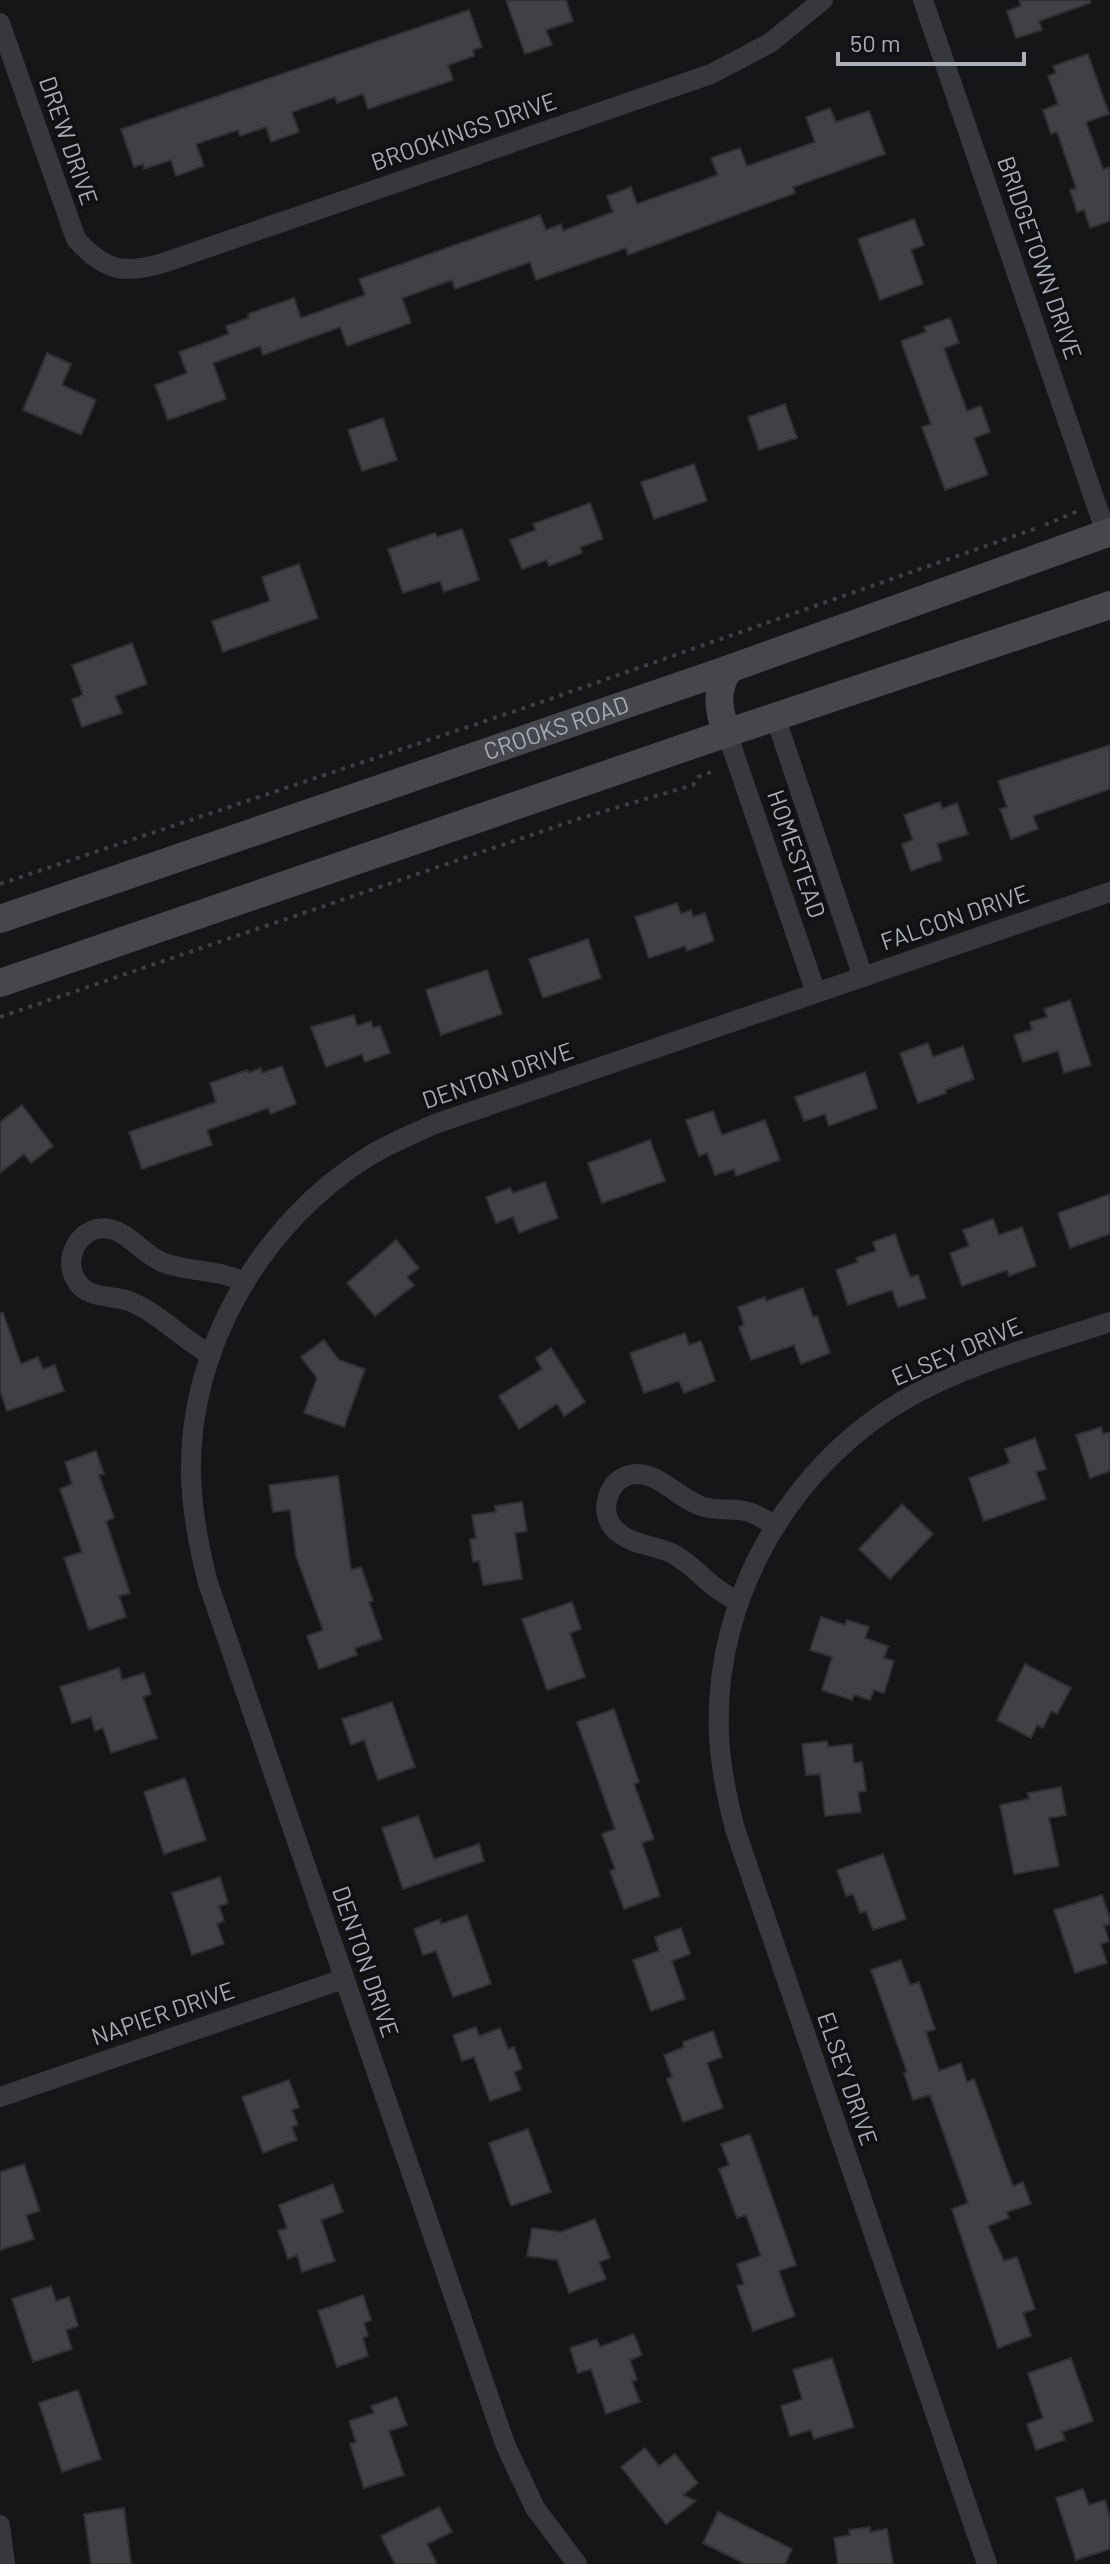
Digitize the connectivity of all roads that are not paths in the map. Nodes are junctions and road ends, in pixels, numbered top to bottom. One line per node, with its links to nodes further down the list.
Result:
1 (823, 0): 4 (street, BROOKINGS DRIVE)
2 (923, 0): 5 (street, BRIDGETOWN DRIVE)
3 (0, 23): 4 (street, DREW DRIVE)
4 (104, 265)
5 (1108, 533): 7 (main road, CROOKS ROAD)
6 (1110, 605): 8 (main road)
7 (729, 669): 9 (main road); 11 (main road, CROOKS ROAD)
8 (775, 716): 9 (main road); 12 (street, HOMESTEAD)
9 (727, 733): 13 (main road); 14 (street, HOMESTEAD)
10 (1110, 892): 12 (street, FALCON DRIVE)
11 (0, 919)
12 (863, 977): 14 (street, FALCON DRIVE)
13 (0, 983)
14 (816, 993): 15 (street, DENTON DRIVE)
15 (245, 1283): 17 (street, DENTON DRIVE); 17 (street)
16 (1110, 1322): 18 (street, ELSEY DRIVE)
17 (211, 1355): 20 (street, DENTON DRIVE)
18 (776, 1526): 19 (street, ELSEY DRIVE); 19 (street)
19 (739, 1601): 25 (street, ELSEY DRIVE)
20 (343, 1979): 21 (street, NAPIER DRIVE); 24 (street, DENTON DRIVE)
21 (0, 2097)
22 (0, 2525): 23 (street)
23 (5, 2564)
24 (577, 2564)
25 (987, 2564)

